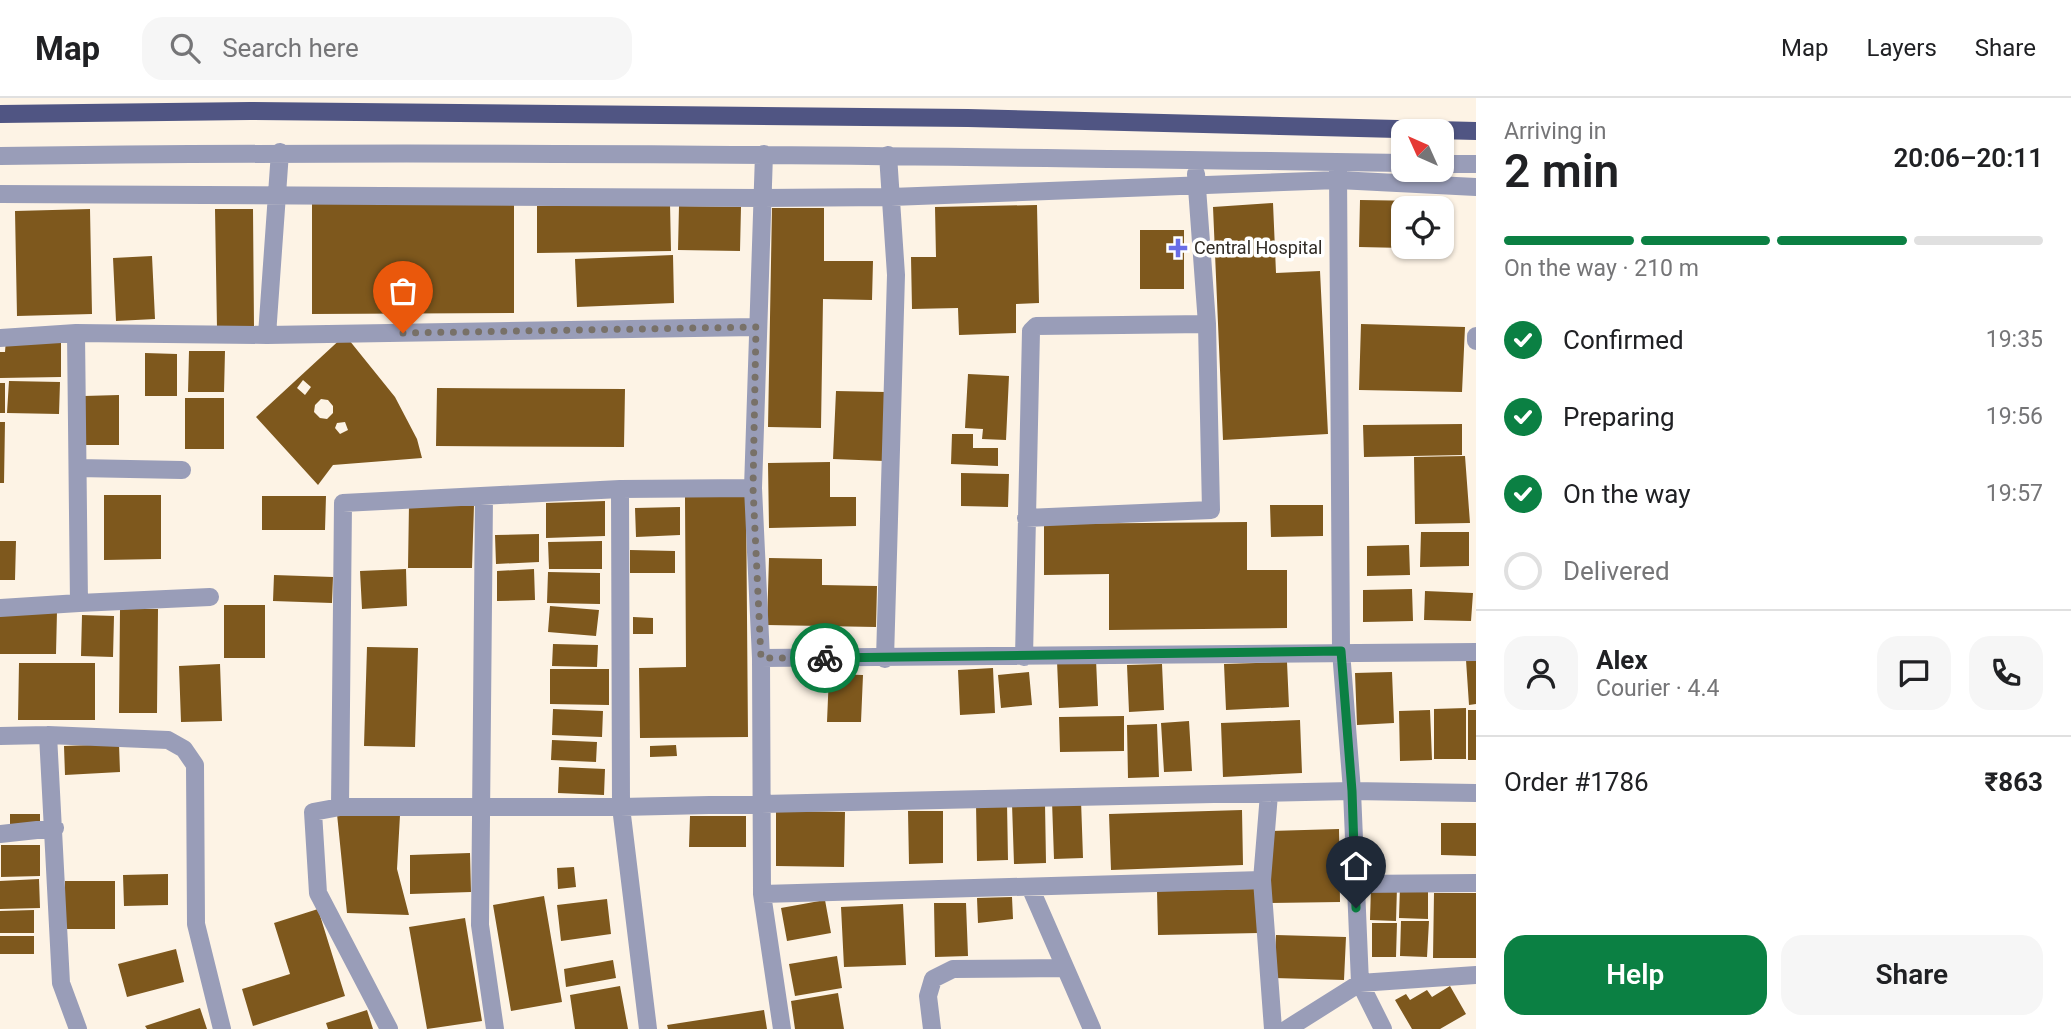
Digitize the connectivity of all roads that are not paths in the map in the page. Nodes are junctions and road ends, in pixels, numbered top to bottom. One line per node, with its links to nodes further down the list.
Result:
1 (0, 114): 2 (main road)
2 (1476, 131)
3 (280, 152): 4 (street); 6 (street); 16 (street)
4 (764, 154): 5 (street); 17 (street)
5 (888, 155): 7 (street); 15 (street)
6 (0, 156)
7 (1197, 160): 11 (street); 12 (street)
8 (1454, 164): 9 (street)
9 (1476, 164)
10 (1391, 165): 11 (street)
11 (1338, 171): 12 (street); 13 (street); 34 (street)
12 (1195, 185): 15 (street); 18 (street)
13 (1476, 187)
14 (0, 194): 16 (street)
15 (891, 197): 17 (street); 38 (street)
16 (277, 198): 17 (street); 21 (street)
17 (761, 198): 19 (street)
18 (1208, 324): 30 (street); 30 (street)
19 (756, 327): 21 (street); 27 (street)
20 (76, 333): 21 (street); 23 (street); 25 (street)
21 (267, 335)
22 (1476, 336): 24 (street)
23 (0, 338)
24 (1476, 341)
25 (78, 468): 26 (street); 32 (street)
26 (182, 470)
27 (753, 488): 28 (street); 37 (street)
28 (620, 489): 29 (street); 47 (street)
29 (484, 496): 45 (street); 46 (street)
30 (1026, 518): 36 (street)
31 (210, 597): 32 (street)
32 (79, 603): 33 (street)
33 (0, 608)
34 (1341, 651): 35 (street); 36 (street); 41 (street)
35 (1476, 652)
36 (1024, 657): 38 (street)
37 (761, 658): 38 (street); 44 (street)
38 (884, 659)
39 (48, 735): 40 (street); 48 (street); 59 (street)
40 (0, 736)
41 (1352, 791): 42 (street); 43 (street); 52 (street)
42 (1476, 793)
43 (1269, 794): 44 (street); 50 (street)
44 (761, 804): 47 (street); 54 (street)
45 (482, 806): 46 (street); 47 (street); 61 (street)
46 (340, 807): 60 (street)
47 (621, 807): 62 (street)
48 (55, 828): 49 (street); 58 (street)
49 (0, 834)
50 (1262, 880): 53 (street); 66 (street)
51 (1476, 883): 52 (street)
52 (1354, 884): 57 (street)
53 (1030, 887): 54 (street); 55 (street)
54 (762, 894): 63 (street)
55 (1063, 968): 64 (street); 65 (street)
56 (1476, 975): 57 (street)
57 (1360, 983): 67 (street); 68 (street)
58 (78, 1029)
59 (222, 1029)
60 (389, 1029)
61 (495, 1029)
62 (648, 1029)
63 (782, 1029)
64 (932, 1029)
65 (1092, 1029)
66 (1273, 1029)
67 (1287, 1029)
68 (1383, 1029)

